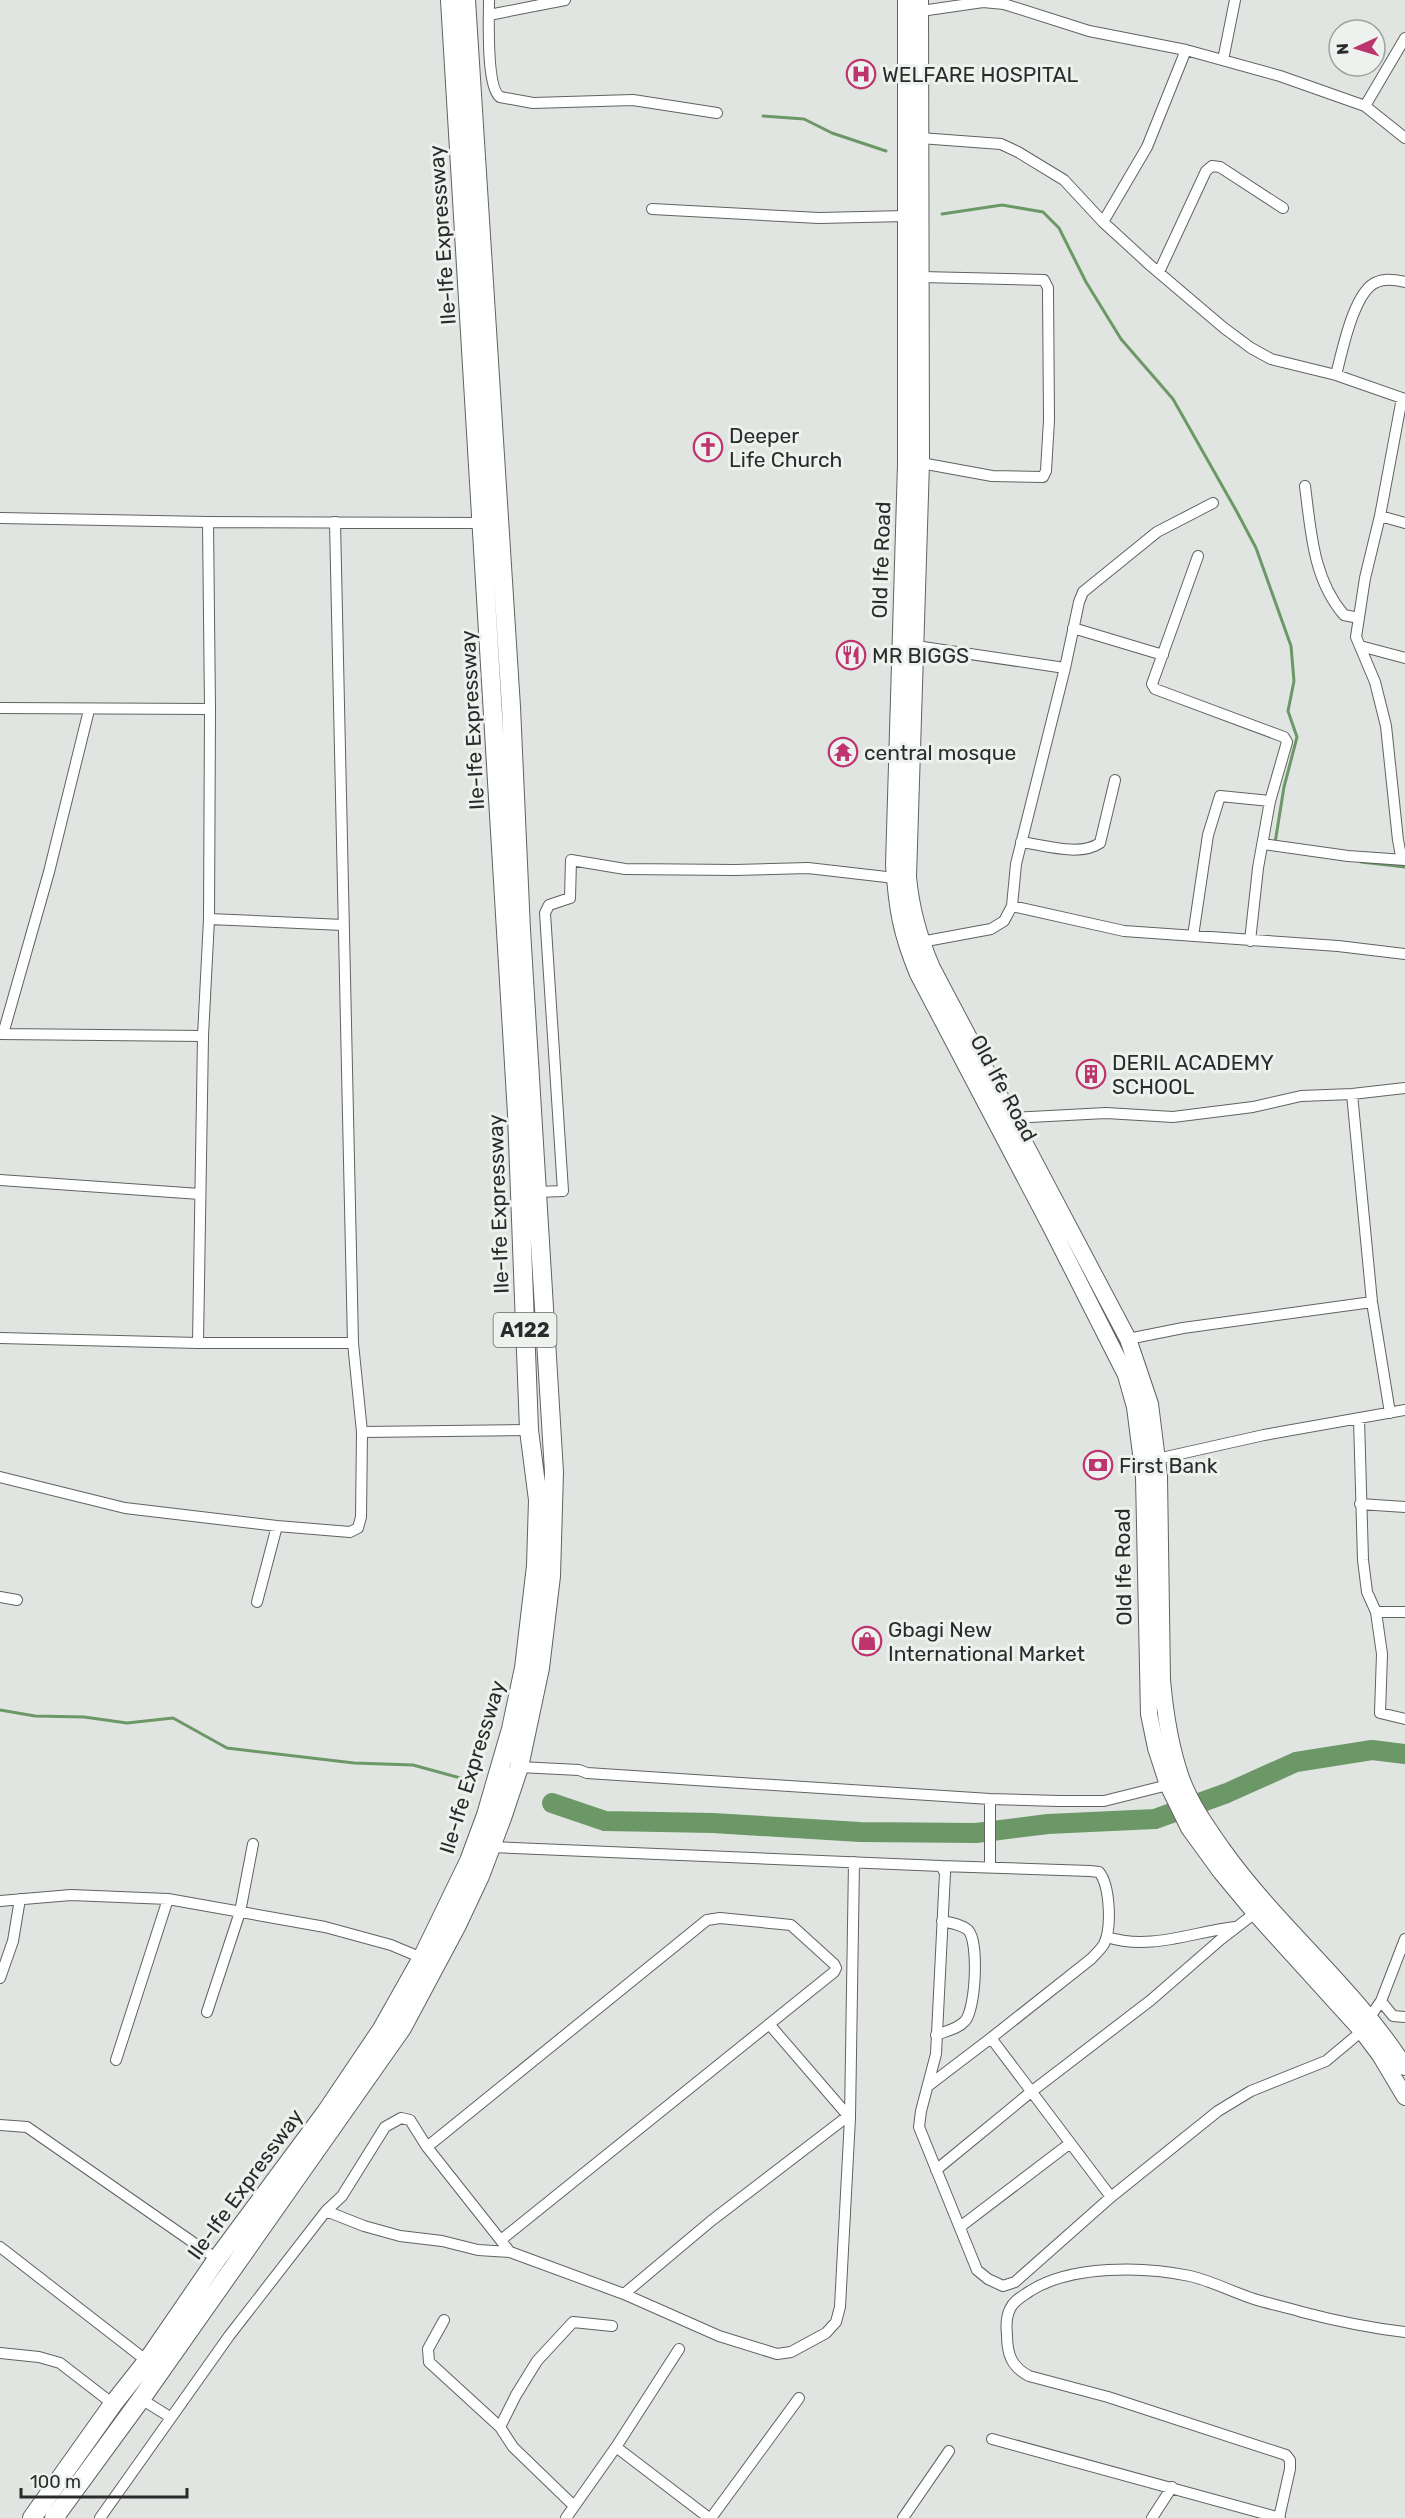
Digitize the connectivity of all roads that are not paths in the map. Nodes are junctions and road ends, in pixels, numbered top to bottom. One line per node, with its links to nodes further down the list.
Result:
1 (450, 0): 33 (highway, Ile-Ife Expressway / A122)
2 (466, 0): 66 (highway, Ile-Ife Expressway / A122)
3 (489, 0): 8 (street)
4 (564, 0): 8 (street)
5 (906, 0): 11 (main road, Old Ife Road)
6 (1235, 0): 12 (street)
7 (920, 5): 10 (street); 11 (main road, Old Ife Road)
8 (489, 15): 14 (street)
9 (1405, 38): 13 (street)
10 (1186, 50): 12 (street); 20 (street)
11 (913, 53): 15 (main road, Old Ife Road); 19 (main road, Old Ife Road)
12 (1223, 60): 13 (street)
13 (1365, 106): 16 (street)
14 (717, 113)
15 (920, 138): 20 (street); 22 (main road, Old Ife Road)
16 (1405, 138)
17 (1283, 208): 21 (street)
18 (652, 209): 19 (street)
19 (906, 216): 35 (main road, Old Ife Road)
20 (1103, 222): 21 (street)
21 (1159, 272): 24 (street)
22 (921, 278): 26 (main road, Old Ife Road); 26 (street)
23 (1405, 282): 24 (street)
24 (1336, 375): 25 (street)
25 (1404, 399): 29 (street)
26 (921, 463): 35 (main road, Old Ife Road)
27 (1305, 486): 37 (street)
28 (1213, 503): 38 (street)
29 (1380, 516): 34 (street); 37 (street)
30 (0, 518): 31 (street)
31 (208, 522): 32 (street); 45 (street)
32 (335, 522): 33 (street); 55 (street)
33 (483, 523): 77 (highway, Ile-Ife Expressway / A122)
34 (1405, 523)
35 (911, 556): 39 (main road, Old Ife Road); 52 (main road, Old Ife Road)
36 (1198, 556): 41 (street)
37 (1359, 618): 40 (street)
38 (1073, 628): 41 (street); 43 (street)
39 (916, 646): 43 (street); 58 (main road, Old Ife Road)
40 (1360, 646): 42 (street); 51 (street)
41 (1163, 655): 48 (street)
42 (1405, 658)
43 (1065, 668): 49 (street)
44 (0, 708): 46 (street)
45 (210, 709): 46 (street); 54 (street)
46 (89, 710): 60 (street)
47 (1115, 780): 49 (street)
48 (1270, 801): 50 (street); 56 (street)
49 (1021, 842): 53 (street)
50 (1263, 844): 51 (street); 57 (street)
51 (1405, 859)
52 (895, 878): 66 (street); 68 (main road, Old Ife Road)
53 (1012, 906): 56 (street); 58 (street)
54 (209, 919): 55 (street); 61 (street)
55 (343, 925): 73 (street)
56 (1193, 936): 57 (street)
57 (1250, 941): 59 (street)
58 (921, 942): 64 (main road, Old Ife Road)
59 (1405, 954)
60 (1, 1034): 61 (street)
61 (203, 1036): 67 (street)
62 (1405, 1088): 63 (street)
63 (1352, 1094): 64 (street); 69 (street)
64 (1011, 1118): 68 (main road, Old Ife Road)
65 (0, 1179): 67 (street)
66 (537, 1192): 91 (highway, Ile-Ife Expressway / A122)
67 (200, 1194): 72 (street)
68 (1059, 1225): 71 (main road, Old Ife Road); 89 (main road, Old Ife Road)
69 (1372, 1302): 71 (street); 75 (street)
70 (0, 1338): 72 (street)
71 (1128, 1339): 79 (main road, Old Ife Road)
72 (198, 1343): 73 (street)
73 (353, 1343): 78 (street)
74 (1405, 1410): 75 (street)
75 (1390, 1413): 76 (street)
76 (1359, 1419): 79 (street); 81 (street)
77 (529, 1430): 78 (street); 109 (highway, Ile-Ife Expressway / A122)
78 (362, 1432): 83 (street)
79 (1157, 1459): 89 (main road, Old Ife Road)
80 (0, 1477): 83 (street)
81 (1360, 1504): 82 (street); 87 (street)
82 (1405, 1507)
83 (277, 1526): 86 (street)
84 (0, 1597): 85 (street)
85 (17, 1600)
86 (257, 1602)
87 (1376, 1612): 88 (street); 90 (street)
88 (1405, 1612)
89 (1157, 1714): 92 (main road, Old Ife Road); 94 (main road, Old Ife Road)
90 (1405, 1719)
91 (519, 1767): 93 (street); 96 (highway, Ile-Ife Expressway / A122)
92 (1168, 1785): 93 (street); 94 (main road, Old Ife Road)
93 (990, 1802): 98 (street)
94 (1189, 1812): 104 (main road, Old Ife Road); 117 (main road, Old Ife Road)
95 (253, 1844): 103 (street)
96 (491, 1847): 97 (street); 145 (highway, Ile-Ife Expressway / A122)
97 (854, 1862): 99 (street); 110 (street)
98 (990, 1864): 99 (street); 107 (street)
99 (941, 1866): 105 (street)
100 (20, 1899): 101 (street); 102 (street); 112 (street)
101 (168, 1899): 103 (street); 120 (street)
102 (0, 1901)
103 (240, 1912): 109 (street); 114 (street)
104 (1255, 1913): 106 (street); 117 (main road, Old Ife Road)
105 (942, 1921): 118 (street); 118 (street)
106 (1235, 1927): 107 (street); 123 (street)
107 (1107, 1937): 119 (street)
108 (1405, 1939): 113 (street)
109 (422, 1958): 136 (highway, Ile-Ife Expressway / A122)
110 (852, 1967): 111 (street); 125 (street)
111 (836, 1968): 116 (street); 128 (street)
112 (0, 1978)
113 (1381, 2001): 115 (street); 117 (street)
114 (207, 2012)
115 (1405, 2017)
116 (769, 2024): 125 (street); 133 (street)
117 (1366, 2024): 121 (main road, Old Ife Road); 124 (main road, Old Ife Road); 130 (street)
118 (936, 2035): 122 (street)
119 (991, 2038): 122 (street); 123 (street)
120 (116, 2061)
121 (1405, 2067)
122 (928, 2086): 129 (street)
123 (1031, 2092): 127 (street); 129 (street)
124 (1405, 2097)
125 (849, 2117): 137 (street); 137 (street)
126 (0, 2125): 136 (street)
127 (1069, 2144): 130 (street); 132 (street)
128 (427, 2146): 131 (street); 133 (street)
129 (936, 2170): 132 (street)
130 (1111, 2197): 132 (street)
131 (326, 2211): 135 (street); 147 (street)
132 (960, 2227)
133 (501, 2240): 135 (street)
134 (0, 2247): 143 (street)
135 (510, 2252): 137 (street)
136 (217, 2259): 143 (highway, Ile-Ife Expressway / A122)
137 (624, 2294)
138 (444, 2320): 148 (street)
139 (612, 2326): 148 (street)
140 (1405, 2332): 161 (street)
141 (679, 2349): 150 (street)
142 (0, 2353): 146 (street)
143 (147, 2361): 146 (highway, Ile-Ife Expressway / A122)
144 (799, 2398): 158 (street)
145 (141, 2399): 147 (street); 155 (highway, Ile-Ife Expressway / A122)
146 (114, 2404): 154 (highway, Ile-Ife Expressway / A122)
147 (170, 2417): 156 (street)
148 (500, 2427): 153 (street)
149 (992, 2439): 152 (street)
150 (616, 2447): 153 (street); 158 (street)
151 (949, 2451): 159 (street)
152 (1172, 2487): 160 (street); 161 (street)
153 (574, 2506): 157 (street)
154 (32, 2518)
155 (54, 2518)
156 (100, 2518)
157 (566, 2518)
158 (710, 2518)
159 (903, 2518)
160 (1152, 2518)
161 (1279, 2518)

